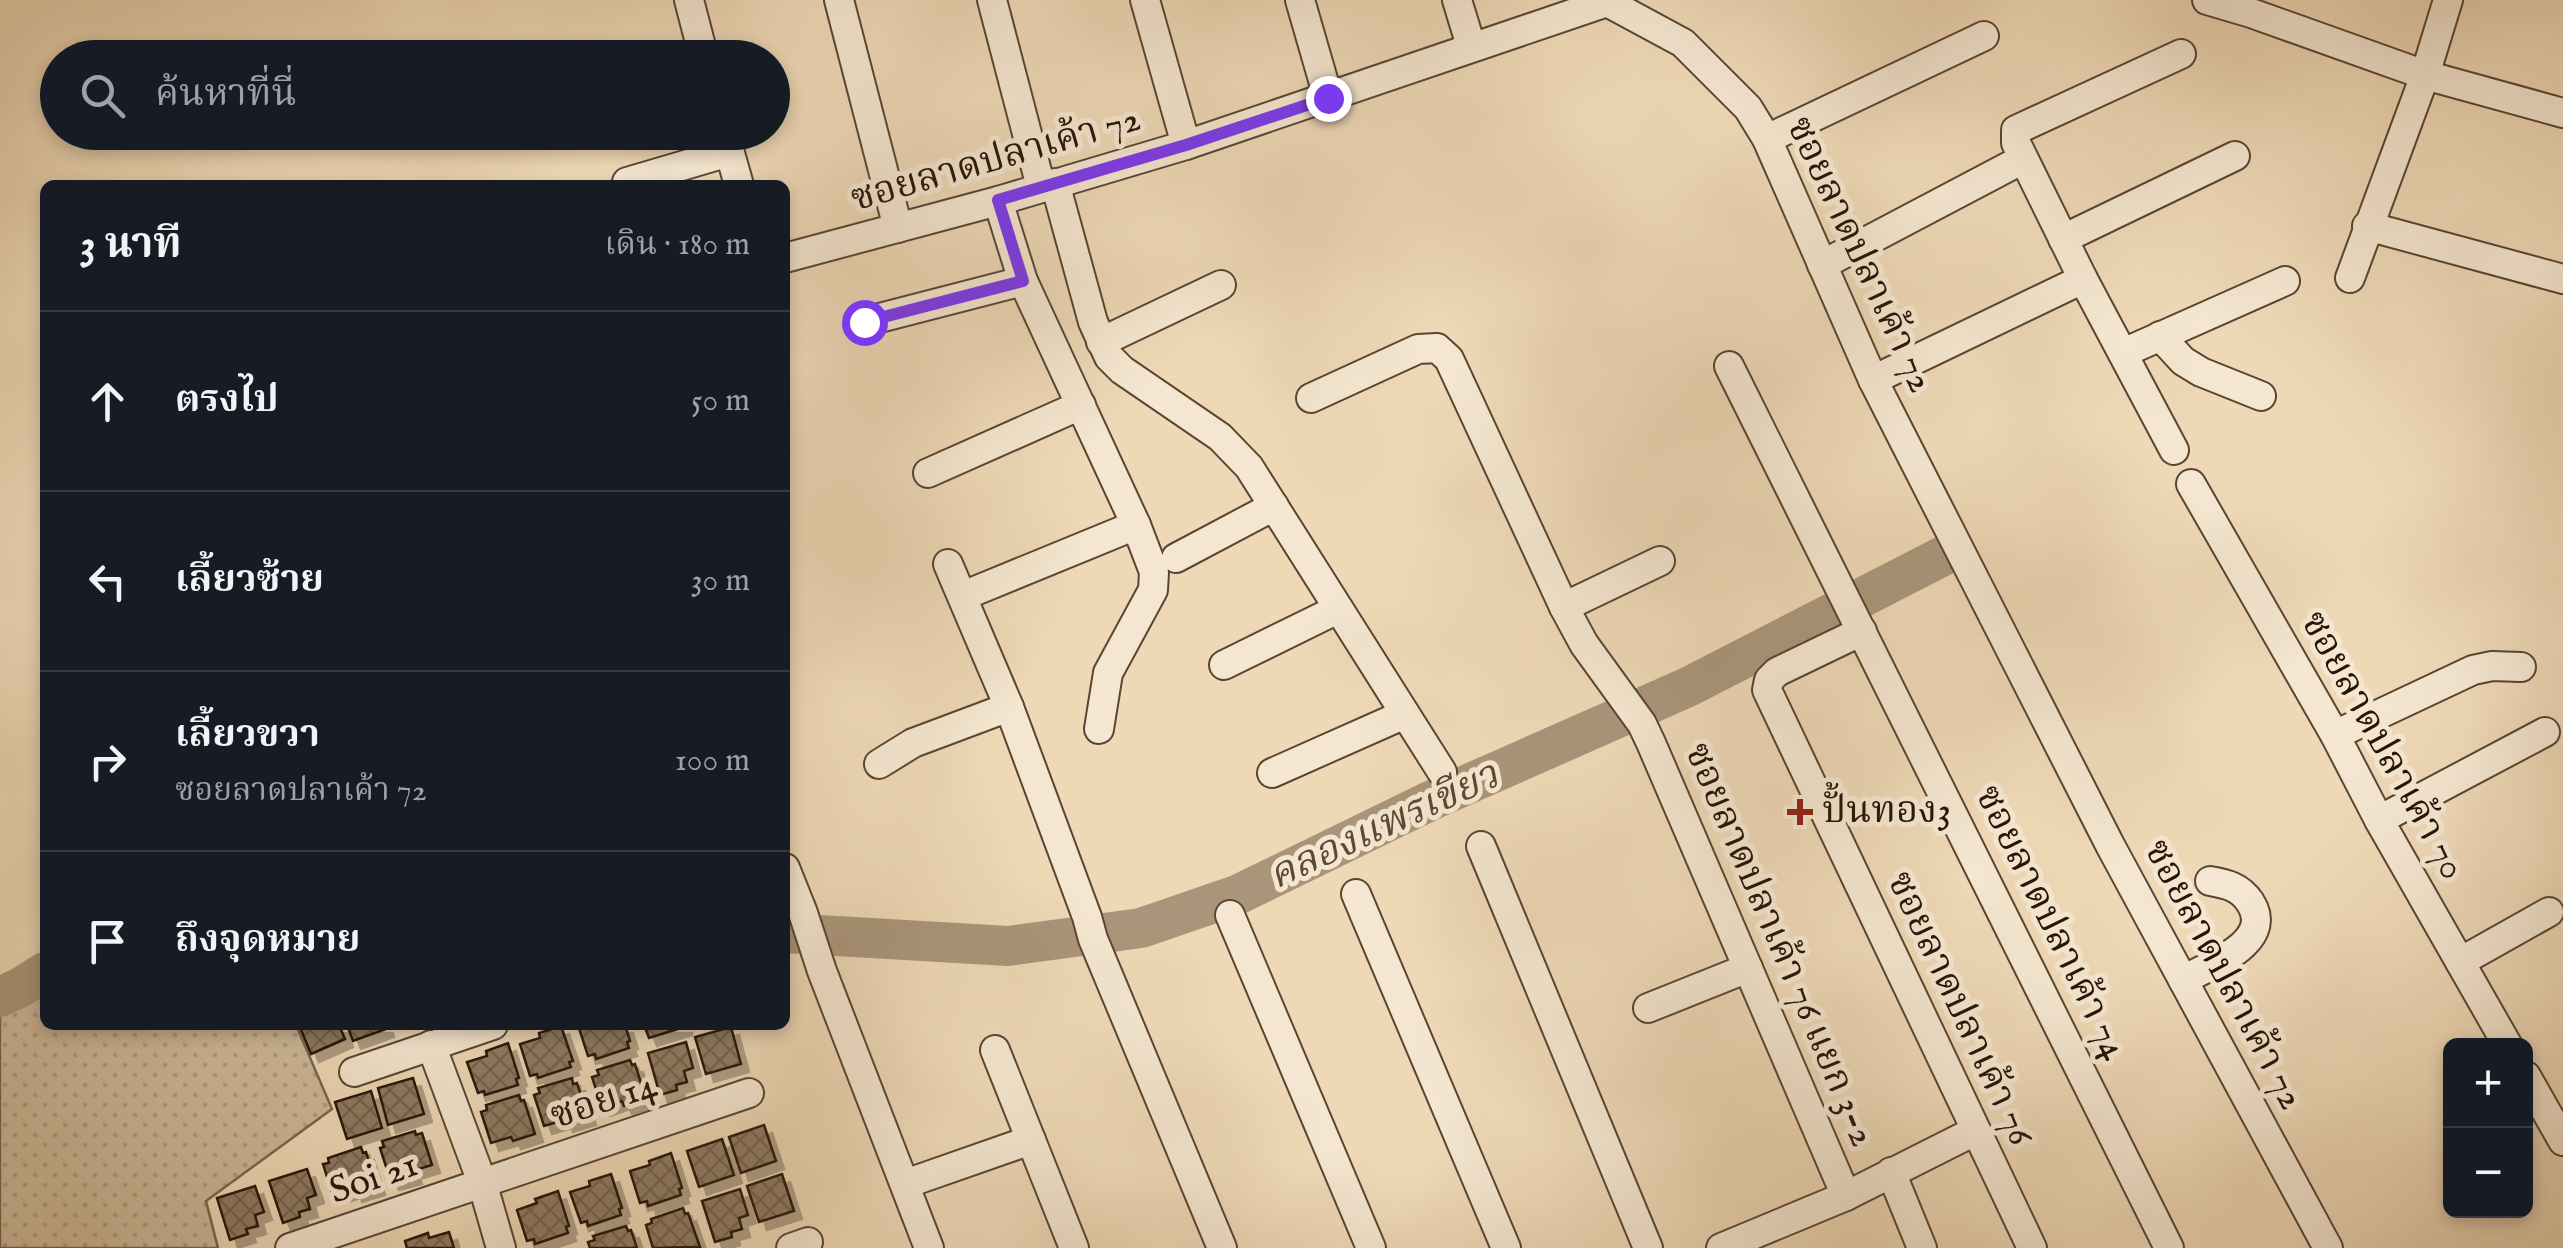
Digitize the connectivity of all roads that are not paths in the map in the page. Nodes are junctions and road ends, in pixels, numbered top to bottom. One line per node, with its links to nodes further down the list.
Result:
1 (689, 0): 12 (street)
2 (838, 0): 29 (street)
3 (992, 0): 26 (street)
4 (1145, 0): 19 (street)
5 (1300, 0): 16 (street)
6 (1456, 0): 13 (street)
7 (2207, 0): 10 (street)
8 (2448, 0): 15 (street)
9 (1606, 1): 13 (street, ซอยลาดปลาเค้า 72); 18 (street, ซอยลาดปลาเค้า 72)
10 (2253, 6): 15 (street)
11 (1984, 36): 18 (street)
12 (699, 40)
13 (1471, 46): 16 (street, ซอยลาดปลาเค้า 72)
14 (2181, 54): 23 (street)
15 (2424, 75): 17 (street); 28 (street)
16 (1328, 98): 19 (street, ซอยลาดปลาเค้า 72)
17 (2563, 113)
18 (1767, 139): 32 (street, ซอยลาดปลาเค้า 72)
19 (1186, 145): 26 (street, ซอยลาดปลาเค้า 72)
20 (706, 150): 24 (street)
21 (728, 150): 25 (street)
22 (2235, 156): 30 (street)
23 (2023, 158): 30 (street); 32 (street)
24 (632, 180)
25 (737, 180)
26 (1048, 185): 27 (street, ซอยลาดปลาเค้า 72); 41 (street)
27 (998, 200): 29 (street, ซอยลาดปลาเค้า 72); 36 (street)
28 (2367, 226): 33 (street); 34 (street)
29 (898, 228): 31 (street, ซอยลาดปลาเค้า 72)
30 (2063, 238): 35 (street)
31 (790, 257)
32 (1822, 265): 44 (street, ซอยลาดปลาเค้า 72)
33 (2350, 278)
34 (2563, 278)
35 (2084, 279): 42 (street); 44 (street)
36 (1023, 281): 39 (street); 47 (street)
37 (2285, 282): 40 (street)
38 (1220, 285): 41 (street)
39 (864, 322)
40 (2160, 336): 42 (street); 45 (street)
41 (1100, 342): 51 (street)
42 (2123, 353): 48 (street)
43 (1729, 366): 59 (street, ซอยลาดปลาเค้า 74)
44 (1873, 380): 79 (street, ซอยลาดปลาเค้า 72)
45 (2261, 396)
46 (1311, 398): 57 (street, ซอยลาดปลาเค้า 76 แยก 3-2)
47 (1080, 405): 49 (street); 52 (street)
48 (2174, 450)
49 (928, 472)
50 (2190, 484): 66 (street, ซอยลาดปลาเค้า 70)
51 (1274, 506): 53 (street); 58 (street)
52 (1136, 526): 56 (street); 64 (street)
53 (1176, 558)
54 (1660, 561): 57 (street)
55 (948, 564): 62 (street)
56 (976, 591)
57 (1564, 607): 78 (street, ซอยลาดปลาเค้า 76 แยก 3-2)
58 (1338, 609): 60 (street); 63 (street)
59 (1852, 611): 88 (street, ซอยลาดปลาเค้า 76); 107 (street, ซอยลาดปลาเค้า 74)
60 (1224, 665)
61 (2522, 667): 66 (street)
62 (1009, 707): 67 (street); 100 (street)
63 (1405, 714): 68 (street); 69 (street)
64 (1099, 729)
65 (2544, 732): 70 (street)
66 (2335, 735): 70 (street, ซอยลาดปลาเค้า 70)
67 (879, 764)
68 (1442, 772)
69 (1272, 773)
70 (2378, 820): 77 (street, ซอยลาดปลาเค้า 70)
71 (1481, 846): 103 (street)
72 (790, 880): 93 (street)
73 (2210, 881): 79 (street)
74 (1356, 894): 102 (street)
75 (2548, 912): 77 (street)
76 (1230, 916): 101 (street)
77 (2460, 962): 82 (street, ซอยลาดปลาเค้า 70)
78 (1748, 968): 80 (street); 94 (street, ซอยลาดปลาเค้า 76 แยก 3-2)
79 (2183, 980): 108 (street, ซอยลาดปลาเค้า 72)
80 (1648, 1008)
81 (478, 1030): 83 (street)
82 (2503, 1038)
83 (431, 1045): 85 (street); 92 (street)
84 (995, 1050): 89 (street)
85 (354, 1072)
86 (2533, 1088): 90 (street)
87 (749, 1093): 92 (street, ซอย 14)
88 (1975, 1131): 91 (street); 106 (street, ซอยลาดปลาเค้า 76)
89 (1031, 1140): 93 (street); 99 (street)
90 (2563, 1141)
91 (1891, 1172): 94 (street); 105 (street)
92 (482, 1182): 96 (street, Soi 21); 97 (street)
93 (905, 1184): 98 (street)
94 (1846, 1196): 95 (street)
95 (1778, 1237): 104 (street)
96 (290, 1248)
97 (500, 1248)
98 (929, 1248)
99 (1074, 1248)
100 (1222, 1248)
101 (1371, 1248)
102 (1506, 1248)
103 (1648, 1248)
104 (1721, 1248)
105 (1922, 1248)
106 (2032, 1248)
107 (2169, 1248)
108 (2328, 1248)

